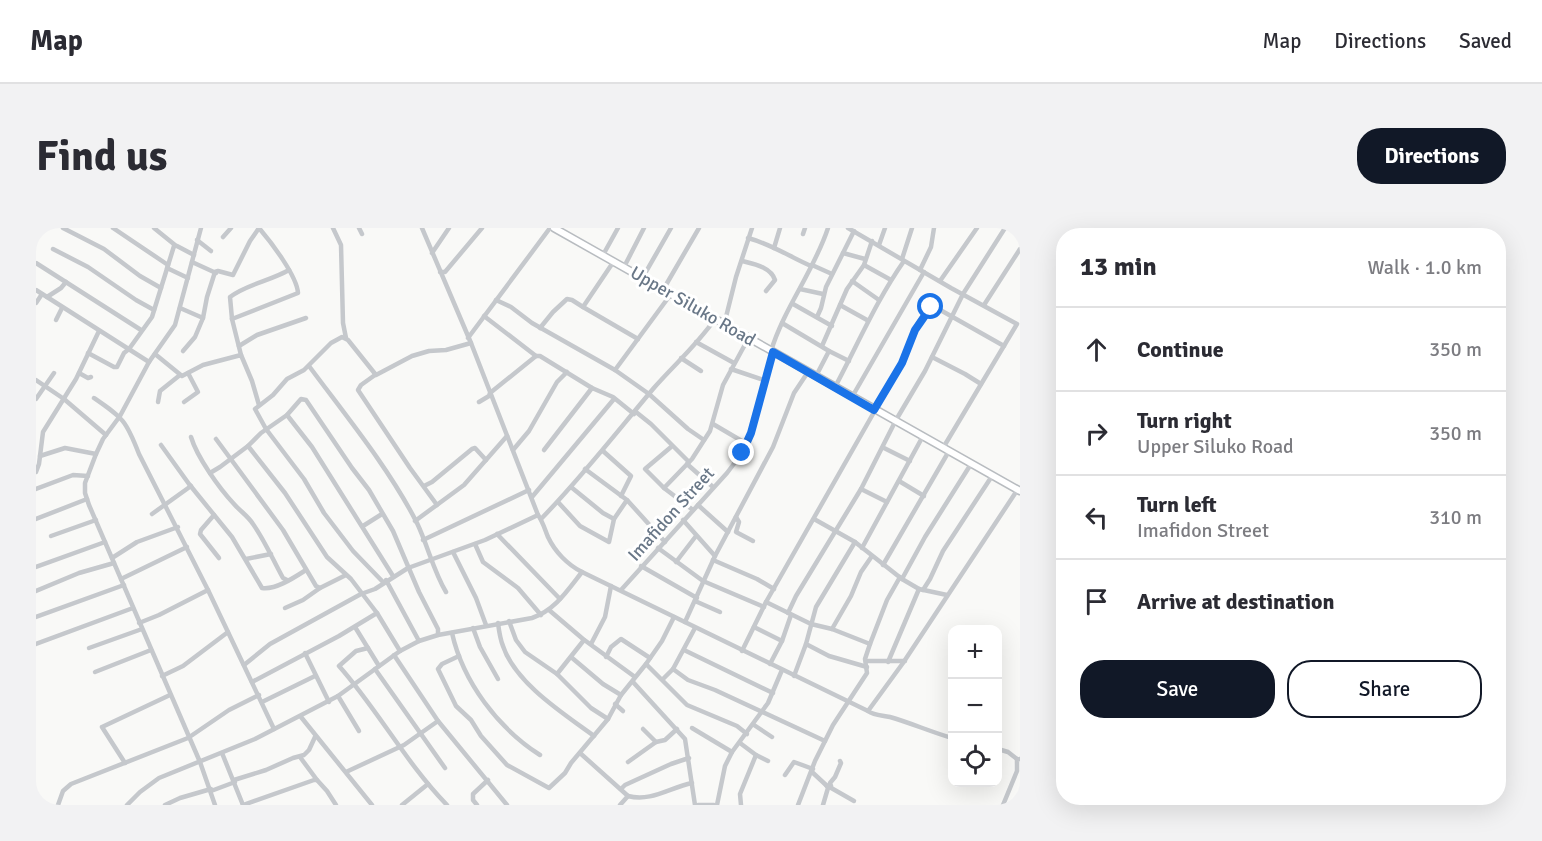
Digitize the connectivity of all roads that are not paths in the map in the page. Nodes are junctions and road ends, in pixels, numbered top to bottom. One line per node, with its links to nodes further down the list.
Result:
1 (63, 228): 63 (street)
2 (113, 228): 50 (street)
3 (154, 228): 34 (street)
4 (193, 228): 26 (street)
5 (231, 228): 30 (street)
6 (259, 228): 52 (street); 55 (street)
7 (333, 228): 97 (street)
8 (359, 228): 29 (street)
9 (422, 228): 40 (street)
10 (449, 228): 40 (street)
11 (482, 228): 54 (street)
12 (552, 228): 42 (main road, Upper Siluko Road); 72 (street)
13 (618, 228): 42 (street)
14 (644, 228): 51 (street)
15 (671, 228): 57 (street)
16 (699, 228): 66 (street)
17 (744, 228): 28 (street)
18 (780, 228): 35 (street)
19 (828, 228): 49 (street, Imafidon Street)
20 (848, 228): 27 (street)
21 (885, 228): 33 (street)
22 (912, 228): 43 (street)
23 (934, 228): 53 (street)
24 (977, 228): 61 (street)
25 (1005, 228): 70 (street)
26 (200, 231): 31 (street)
27 (854, 231): 32 (street); 39 (street)
28 (750, 233): 35 (street); 45 (street)
29 (362, 234)
30 (223, 237)
31 (197, 240): 38 (street); 41 (street)
32 (872, 241): 33 (street); 47 (street)
33 (879, 245): 43 (street)
34 (175, 246): 41 (street); 50 (street)
35 (774, 248): 49 (street)
36 (53, 249): 81 (street)
37 (1020, 249): 77 (street)
38 (211, 250)
39 (843, 252): 47 (street); 56 (street)
40 (432, 253): 54 (street)
41 (194, 255): 46 (street)
42 (603, 255): 44 (main road, Upper Siluko Road)
43 (903, 260): 53 (street); 59 (street)
44 (614, 261): 51 (main road, Upper Siluko Road); 78 (street)
45 (742, 261): 67 (street); 92 (street)
46 (192, 262): 55 (street); 58 (street)
47 (864, 262): 59 (street); 60 (street)
48 (36, 263): 62 (street)
49 (811, 265): 56 (street); 64 (street, Imafidon Street)
50 (168, 266): 58 (street); 63 (street)
51 (624, 267): 57 (main road, Upper Siluko Road)
52 (289, 270): 87 (street); 87 (street)
53 (922, 271): 61 (street); 137 (street)
54 (440, 272): 100 (street)
55 (217, 273): 85 (street)
56 (832, 274): 69 (street)
57 (643, 277): 66 (main road, Upper Siluko Road)
58 (188, 278): 80 (street)
59 (891, 280): 73 (street)
60 (852, 281): 73 (street); 76 (street)
61 (940, 281): 70 (street)
62 (66, 282): 71 (street); 95 (street)
63 (161, 288): 81 (street)
64 (800, 289): 69 (street); 75 (street, Imafidon Street)
65 (36, 290): 71 (street)
66 (663, 290): 68 (main road, Upper Siluko Road)
67 (766, 291)
68 (671, 294): 88 (main road, Upper Siluko Road); 98 (street)
69 (823, 294): 84 (street)
70 (963, 294): 77 (street); 83 (street)
71 (45, 296): 74 (street); 79 (street)
72 (496, 300): 82 (street); 94 (street)
73 (879, 300): 90 (street)
74 (36, 303)
75 (793, 304): 84 (street); 91 (street, Imafidon Street)
76 (840, 304): 90 (street); 93 (street)
77 (984, 305): 104 (street)
78 (583, 307): 94 (street); 98 (street)
79 (62, 308): 89 (street); 96 (street)
80 (180, 308): 85 (street); 110 (street)
81 (154, 310): 95 (street)
82 (484, 316): 100 (street); 112 (street)
83 (952, 316): 104 (street); 113 (street); 146 (street)
84 (817, 317): 93 (street)
85 (202, 318): 106 (street)
86 (306, 318): 102 (street)
87 (232, 319): 102 (street)
88 (715, 319): 92 (main road, Upper Siluko Road); 101 (street)
89 (57, 320)
90 (867, 320): 115 (street)
91 (782, 323): 103 (street); 108 (street, Imafidon Street)
92 (724, 325): 99 (main road, Upper Siluko Road)
93 (832, 326): 103 (street)
94 (540, 328): 119 (street)
95 (141, 330): 105 (street)
96 (99, 331): 105 (street); 109 (street)
97 (346, 338): 117 (street); 127 (street)
98 (639, 339): 119 (street)
99 (748, 339): 108 (main road, Upper Siluko Road); 118 (street)
100 (470, 340): 127 (street); 135 (street)
101 (696, 342): 114 (street); 118 (street)
102 (239, 346): 111 (street)
103 (822, 346): 107 (street)
104 (1004, 346): 132 (street)
105 (129, 349): 109 (street); 116 (street)
106 (183, 351)
107 (829, 351): 115 (street); 128 (street)
108 (772, 352): 122 (main road, Upper Siluko Road); 131 (street, Imafidon Street)
109 (88, 353): 124 (street)
110 (155, 354): 116 (street); 126 (street)
111 (241, 355): 125 (street); 145 (street)
112 (537, 356): 121 (street); 135 (street)
113 (932, 357): 132 (street); 150 (street)
114 (681, 358): 120 (street); 136 (street)
115 (849, 361): 133 (street)
116 (149, 362): 149 (street)
117 (309, 366): 145 (street); 211 (street)
118 (733, 366): 131 (street); 151 (street)
119 (615, 370): 136 (street)
120 (701, 371)
121 (567, 372): 134 (street); 164 (street)
122 (808, 372): 128 (main road, Upper Siluko Road); 205 (street)
123 (54, 373): 139 (street)
124 (79, 373): 129 (street); 140 (street)
125 (188, 373): 126 (street); 143 (street)
126 (180, 375): 142 (street)
127 (375, 375): 198 (street)
128 (816, 376): 133 (main road, Upper Siluko Road)
129 (91, 377)
130 (36, 380): 140 (street)
131 (764, 380): 159 (street, Imafidon Street)
132 (981, 384): 166 (street)
133 (835, 387): 137 (main road, Upper Siluko Road)
134 (592, 388): 141 (street); 165 (street)
135 (490, 393): 144 (street); 154 (street)
136 (650, 394): 147 (street); 158 (street)
137 (852, 397): 146 (main road, Upper Siluko Road)
138 (94, 398): 149 (street)
139 (36, 399)
140 (64, 399): 153 (street); 169 (street)
141 (614, 399): 147 (street); 192 (street)
142 (158, 402)
143 (184, 402)
144 (479, 402)
145 (259, 405): 152 (street)
146 (874, 410): 150 (main road, Upper Siluko Road); 208 (street)
147 (635, 413): 167 (street); 173 (street)
148 (287, 415): 152 (street); 202 (street); 212 (street)
149 (120, 416): 153 (street); 197 (street)
150 (896, 420): 155 (main road, Upper Siluko Road); 163 (street)
151 (713, 424): 158 (street); 159 (street)
152 (266, 429): 161 (street); 249 (street)
153 (106, 435): 168 (street)
154 (507, 436): 164 (street); 171 (street)
155 (922, 436): 166 (main road, Upper Siluko Road); 172 (street)
156 (191, 437): 177 (street)
157 (216, 439): 170 (street)
158 (704, 440): 173 (street)
159 (747, 444): 184 (street, Imafidon Street)
160 (161, 445): 181 (street)
161 (248, 446): 170 (street); 244 (street)
162 (671, 447): 185 (street)
163 (884, 447): 172 (street); 187 (street)
164 (513, 450): 188 (street)
165 (544, 450)
166 (947, 450): 174 (main road, Upper Siluko Road); 191 (street)
167 (603, 451): 175 (street); 190 (street)
168 (96, 453): 169 (street); 178 (street)
169 (40, 456): 176 (street)
170 (230, 460): 177 (street); 242 (street)
171 (486, 460): 182 (street); 198 (street)
172 (910, 461): 180 (street)
173 (688, 463): 184 (street); 185 (street)
174 (971, 464): 179 (main road, Upper Siluko Road); 246 (street)
175 (585, 469): 183 (street); 190 (street)
176 (36, 472)
177 (210, 472): 230 (street)
178 (88, 476): 186 (street); 193 (street)
179 (992, 476): 189 (main road, Upper Siluko Road); 255 (street)
180 (899, 481): 191 (street); 196 (street)
181 (191, 486): 197 (street); 203 (street)
182 (424, 486)
183 (571, 487): 195 (street); 207 (street)
184 (713, 487): 199 (street, Imafidon Street)
185 (664, 488): 200 (street)
186 (36, 489)
187 (861, 489): 196 (street); 214 (street)
188 (529, 490): 192 (street); 220 (street)
189 (1019, 490): 261 (street)
190 (621, 496): 194 (street)
191 (924, 496): 219 (street); 238 (street)
192 (532, 497): 204 (street)
193 (87, 499): 206 (street); 209 (street)
194 (627, 500): 207 (street); 223 (street)
195 (558, 502): 204 (street); 207 (street)
196 (887, 502): 228 (street)
197 (165, 504): 201 (street); 213 (street)
198 (437, 505): 211 (street)
199 (698, 505): 200 (street, Imafidon Street); 215 (street)
200 (693, 510): 210 (street, Imafidon Street)
201 (152, 514)
202 (382, 514): 212 (street); 241 (street)
203 (214, 515): 232 (street); 248 (street)
204 (540, 517): 216 (street); 243 (street)
205 (736, 518): 215 (street); 221 (street)
206 (36, 519)
207 (614, 519)
208 (814, 519): 214 (street); 254 (street)
209 (96, 520): 217 (street); 222 (street)
210 (683, 520): 218 (street); 223 (street, Imafidon Street)
211 (415, 521): 220 (street)
212 (363, 526): 245 (street)
213 (177, 528): 226 (street); 236 (street)
214 (835, 531): 224 (street); 270 (street)
215 (728, 532): 233 (street)
216 (497, 534): 225 (street); 262 (street)
217 (51, 536)
218 (696, 536): 233 (street); 237 (street)
219 (902, 536)
220 (423, 540): 235 (street)
221 (753, 541)
222 (105, 542): 236 (street); 240 (street)
223 (665, 542): 227 (street, Imafidon Street)
224 (855, 542): 228 (street); 278 (street)
225 (475, 544): 229 (street); 271 (street)
226 (187, 547): 247 (street); 256 (street)
227 (658, 548): 237 (street); 239 (street, Imafidon Street)
228 (862, 548): 231 (street)
229 (453, 552): 235 (street); 279 (street)
230 (271, 554): 234 (street); 248 (street)
231 (872, 556): 238 (street); 285 (street)
232 (219, 558)
233 (714, 558): 250 (street); 254 (street)
234 (246, 559)
235 (430, 559): 241 (street); 259 (street)
236 (113, 560): 247 (street); 258 (street)
237 (676, 562): 250 (street)
238 (883, 565): 246 (street)
239 (641, 566): 257 (street, Imafidon Street); 263 (street)
240 (36, 567)
241 (408, 568): 245 (street); 288 (street)
242 (306, 570): 248 (street); 253 (street)
243 (582, 572): 252 (street); 262 (street)
244 (346, 575): 253 (street); 260 (street)
245 (393, 576): 249 (street)
246 (901, 578): 255 (street); 295 (street)
247 (121, 579): 251 (street)
248 (287, 580)
249 (384, 581): 260 (street); 290 (street)
250 (703, 581): 263 (street); 264 (street)
251 (124, 585): 265 (street); 272 (street)
252 (611, 585): 257 (street); 293 (street)
253 (320, 588): 266 (street)
254 (774, 589): 264 (street)
255 (921, 589): 261 (street); 309 (street)
256 (208, 590): 276 (street); 286 (street)
257 (621, 590): 273 (street)
258 (36, 591)
259 (446, 592)
260 (361, 594): 269 (street); 310 (street)
261 (947, 595): 308 (street)
262 (560, 599): 267 (street)
263 (696, 600): 268 (street); 275 (street)
264 (765, 605): 270 (street); 281 (street)
265 (133, 608): 276 (street); 292 (street)
266 (285, 608)
267 (549, 610): 271 (street); 289 (street)
268 (720, 612)
269 (376, 613): 280 (street); 300 (street)
270 (789, 614): 278 (street); 291 (street)
271 (541, 615): 274 (street)
272 (36, 617)
273 (674, 617): 275 (street); 307 (street)
274 (509, 621): 277 (street); 318 (street)
275 (685, 622): 283 (street)
276 (139, 623): 284 (street)
277 (498, 623): 279 (street); 351 (street)
278 (811, 624): 285 (street); 294 (street)
279 (486, 625): 282 (street)
280 (355, 627): 297 (street); 302 (street)
281 (753, 627): 291 (street); 301 (street)
282 (473, 628): 287 (street); 322 (street)
283 (695, 628): 299 (street); 301 (street)
284 (142, 629): 296 (street); 298 (street)
285 (832, 629): 295 (street)
286 (228, 632): 310 (street); 319 (street)
287 (452, 633): 288 (street); 304 (street)
288 (438, 635): 290 (street)
289 (584, 640): 293 (street); 305 (street)
290 (420, 641): 300 (street)
291 (782, 641): 312 (street)
292 (36, 644)
293 (591, 644): 306 (street)
294 (806, 644): 313 (street); 321 (street)
295 (870, 644): 313 (street)
296 (89, 648)
297 (368, 648): 314 (street); 326 (street)
298 (151, 650): 317 (street); 328 (street)
299 (684, 650): 315 (street); 327 (street)
300 (400, 651): 303 (street)
301 (742, 651): 312 (street)
302 (305, 653): 320 (street); 325 (street)
303 (394, 655): 314 (street); 341 (street)
304 (459, 656): 362 (street); 363 (street)
305 (571, 657): 318 (street); 329 (street)
306 (606, 657): 307 (street); 323 (street)
307 (650, 658): 311 (street)
308 (905, 661): 309 (street); 337 (street)
309 (888, 662): 313 (street)
310 (244, 664): 325 (street)
311 (646, 664): 323 (street); 324 (street)
312 (770, 664): 316 (street)
313 (867, 664): 334 (street)
314 (377, 668): 326 (street); 348 (street)
315 (673, 669): 324 (street); 338 (street)
316 (782, 670): 321 (street); 327 (street)
317 (95, 672)
318 (557, 675): 340 (street)
319 (162, 676)
320 (315, 676): 332 (street); 333 (street)
321 (794, 676): 334 (street)
322 (498, 679)
323 (634, 679): 329 (street); 346 (street)
324 (663, 679): 349 (street)
325 (252, 682): 330 (street)
326 (355, 684): 331 (street); 358 (street)
327 (773, 693): 338 (street)
328 (170, 695): 354 (street); 372 (street)
329 (621, 695): 335 (street)
330 (259, 696): 332 (street); 354 (street)
331 (338, 696): 333 (street); 347 (street)
332 (262, 702): 344 (street)
333 (328, 702): 339 (street)
334 (847, 702): 337 (street); 355 (street)
335 (615, 704): 336 (street); 340 (street)
336 (623, 711)
337 (867, 711): 352 (street)
338 (762, 712): 342 (street); 355 (street)
339 (301, 717): 344 (street); 350 (street)
340 (608, 719): 351 (street)
341 (438, 721): 348 (street); 378 (street)
342 (754, 725): 349 (street); 353 (street)
343 (692, 728): 360 (street)
344 (274, 729): 361 (street)
345 (644, 729): 356 (street)
346 (677, 729): 356 (street); 366 (street)
347 (359, 731)
348 (420, 733): 358 (street); 373 (street)
349 (747, 734): 357 (street)
350 (315, 736): 365 (street); 375 (street)
351 (594, 736): 362 (street)
352 (948, 736)
353 (772, 737)
354 (188, 738): 370 (street); 372 (street)
355 (825, 741): 374 (street)
356 (656, 742): 371 (street)
357 (740, 743): 360 (street); 364 (street)
358 (401, 747): 375 (street); 381 (street)
359 (1002, 750): 367 (street)
360 (732, 752): 387 (street)
361 (222, 753): 370 (street); 379 (street)
362 (579, 753): 383 (street)
363 (540, 755)
364 (756, 755): 368 (street); 402 (street)
365 (300, 757): 377 (street); 379 (street)
366 (689, 758): 380 (street); 383 (street)
367 (1019, 759): 405 (street)
368 (768, 761)
369 (840, 761): 382 (street)
370 (200, 762): 384 (street); 391 (street)
371 (628, 762)
372 (125, 763): 390 (street)
373 (445, 768)
374 (812, 770): 376 (street); 382 (street); 403 (street)
375 (346, 772): 396 (street)
376 (785, 775)
377 (317, 780): 394 (street); 395 (street)
378 (488, 780): 398 (street); 399 (street)
379 (234, 781): 384 (street); 394 (street)
380 (692, 783): 385 (street); 401 (street)
381 (428, 784): 388 (street); 397 (street)
382 (828, 785): 386 (street); 404 (street)
383 (621, 789): 385 (street)
384 (211, 790): 392 (street); 393 (street)
385 (628, 796): 400 (street)
386 (854, 801)
387 (716, 803): 389 (street)
388 (445, 804)
389 (706, 804): 401 (street)
390 (57, 805)
391 (127, 805)
392 (165, 805)
393 (215, 805)
394 (243, 805)
395 (336, 805)
396 (372, 805)
397 (402, 805)
398 (477, 805)
399 (507, 805)
400 (620, 805)
401 (696, 805)
402 (741, 805)
403 (798, 805)
404 (823, 805)
405 (1003, 805)

